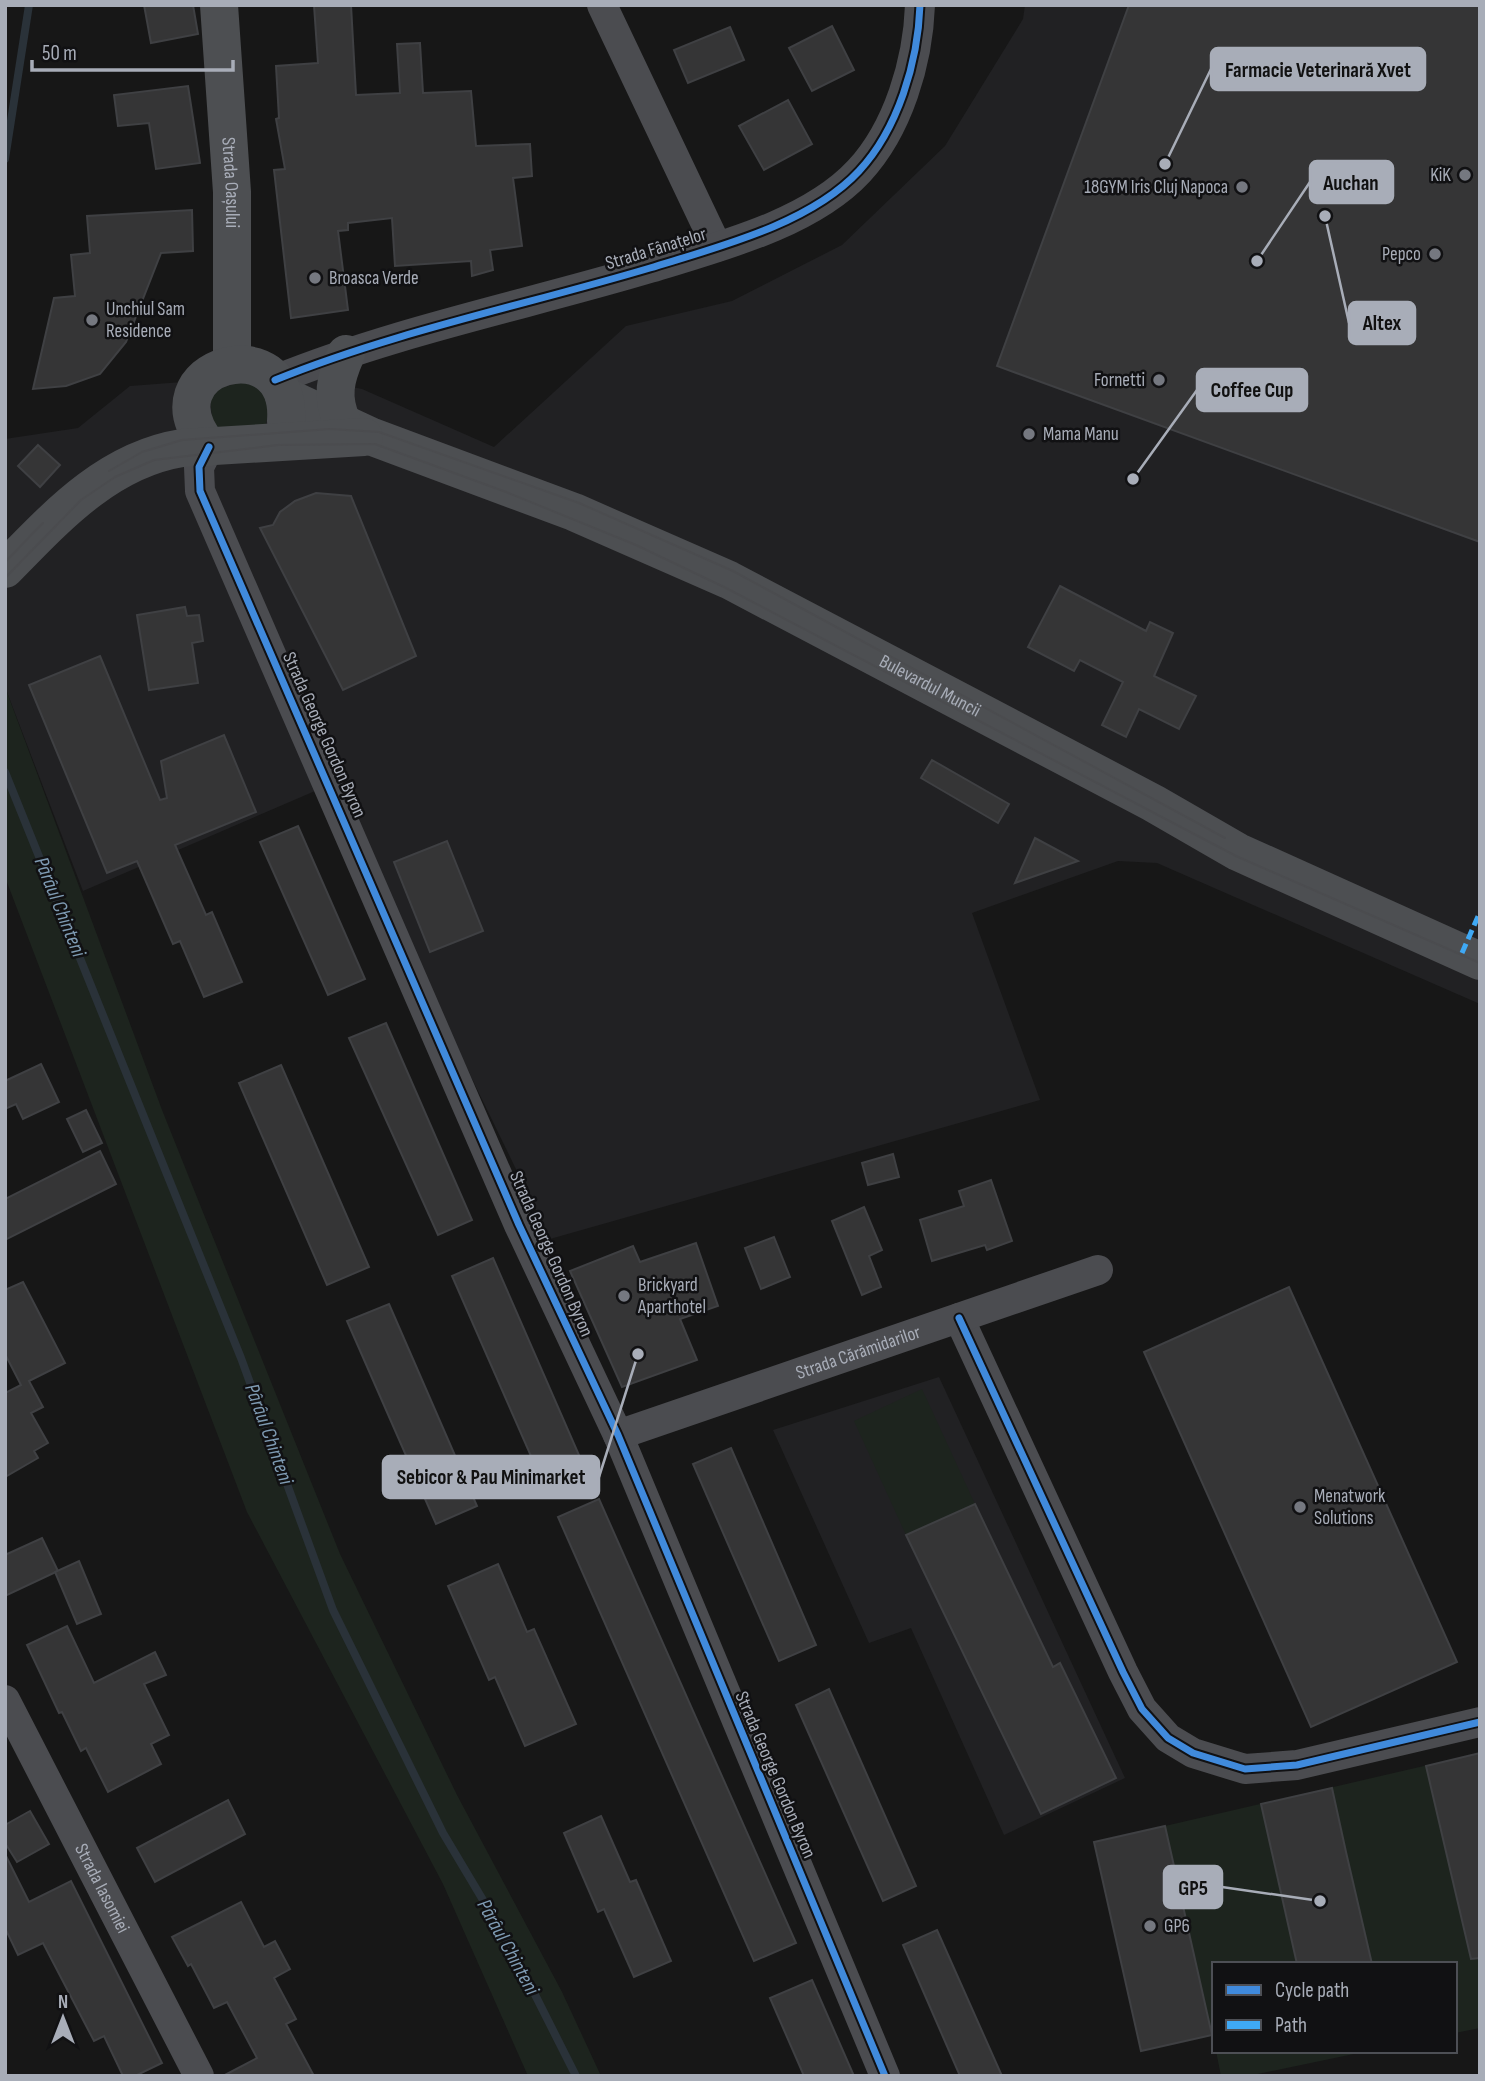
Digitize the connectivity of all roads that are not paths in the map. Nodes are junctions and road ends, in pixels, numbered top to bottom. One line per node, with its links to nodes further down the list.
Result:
1 (219, 5): 6 (main road, Strada Oașului)
2 (602, 5): 4 (street, Strada Fânațelor)
3 (920, 5): 4 (street, Strada Fânațelor)
4 (718, 247): 5 (street, Strada Fânațelor)
5 (346, 354): 7 (street, Strada Fânațelor); 9 (main road)
6 (232, 363): 7 (main road); 8 (main road)
7 (280, 388): 9 (main road, Bulevardul Muncii); 10 (main road)
8 (193, 397): 11 (main road); 12 (main road)
9 (356, 429): 10 (main road, Bulevardul Muncii); 14 (main road, Bulevardul Muncii)
10 (278, 441): 11 (main road)
11 (209, 447): 12 (main road); 17 (street, Strada George Gordon Byron)
12 (152, 455): 13 (main road)
13 (11, 563)
14 (1480, 961)
15 (1098, 1270): 16 (street, Strada Cărămidarilor)
16 (959, 1318): 17 (street, Strada Cărămidarilor); 19 (street)
17 (618, 1436): 21 (street, Strada George Gordon Byron)
18 (5, 1700): 20 (street, Strada Iasomiei)
19 (1480, 1722)
20 (199, 2076)
21 (885, 2076)

